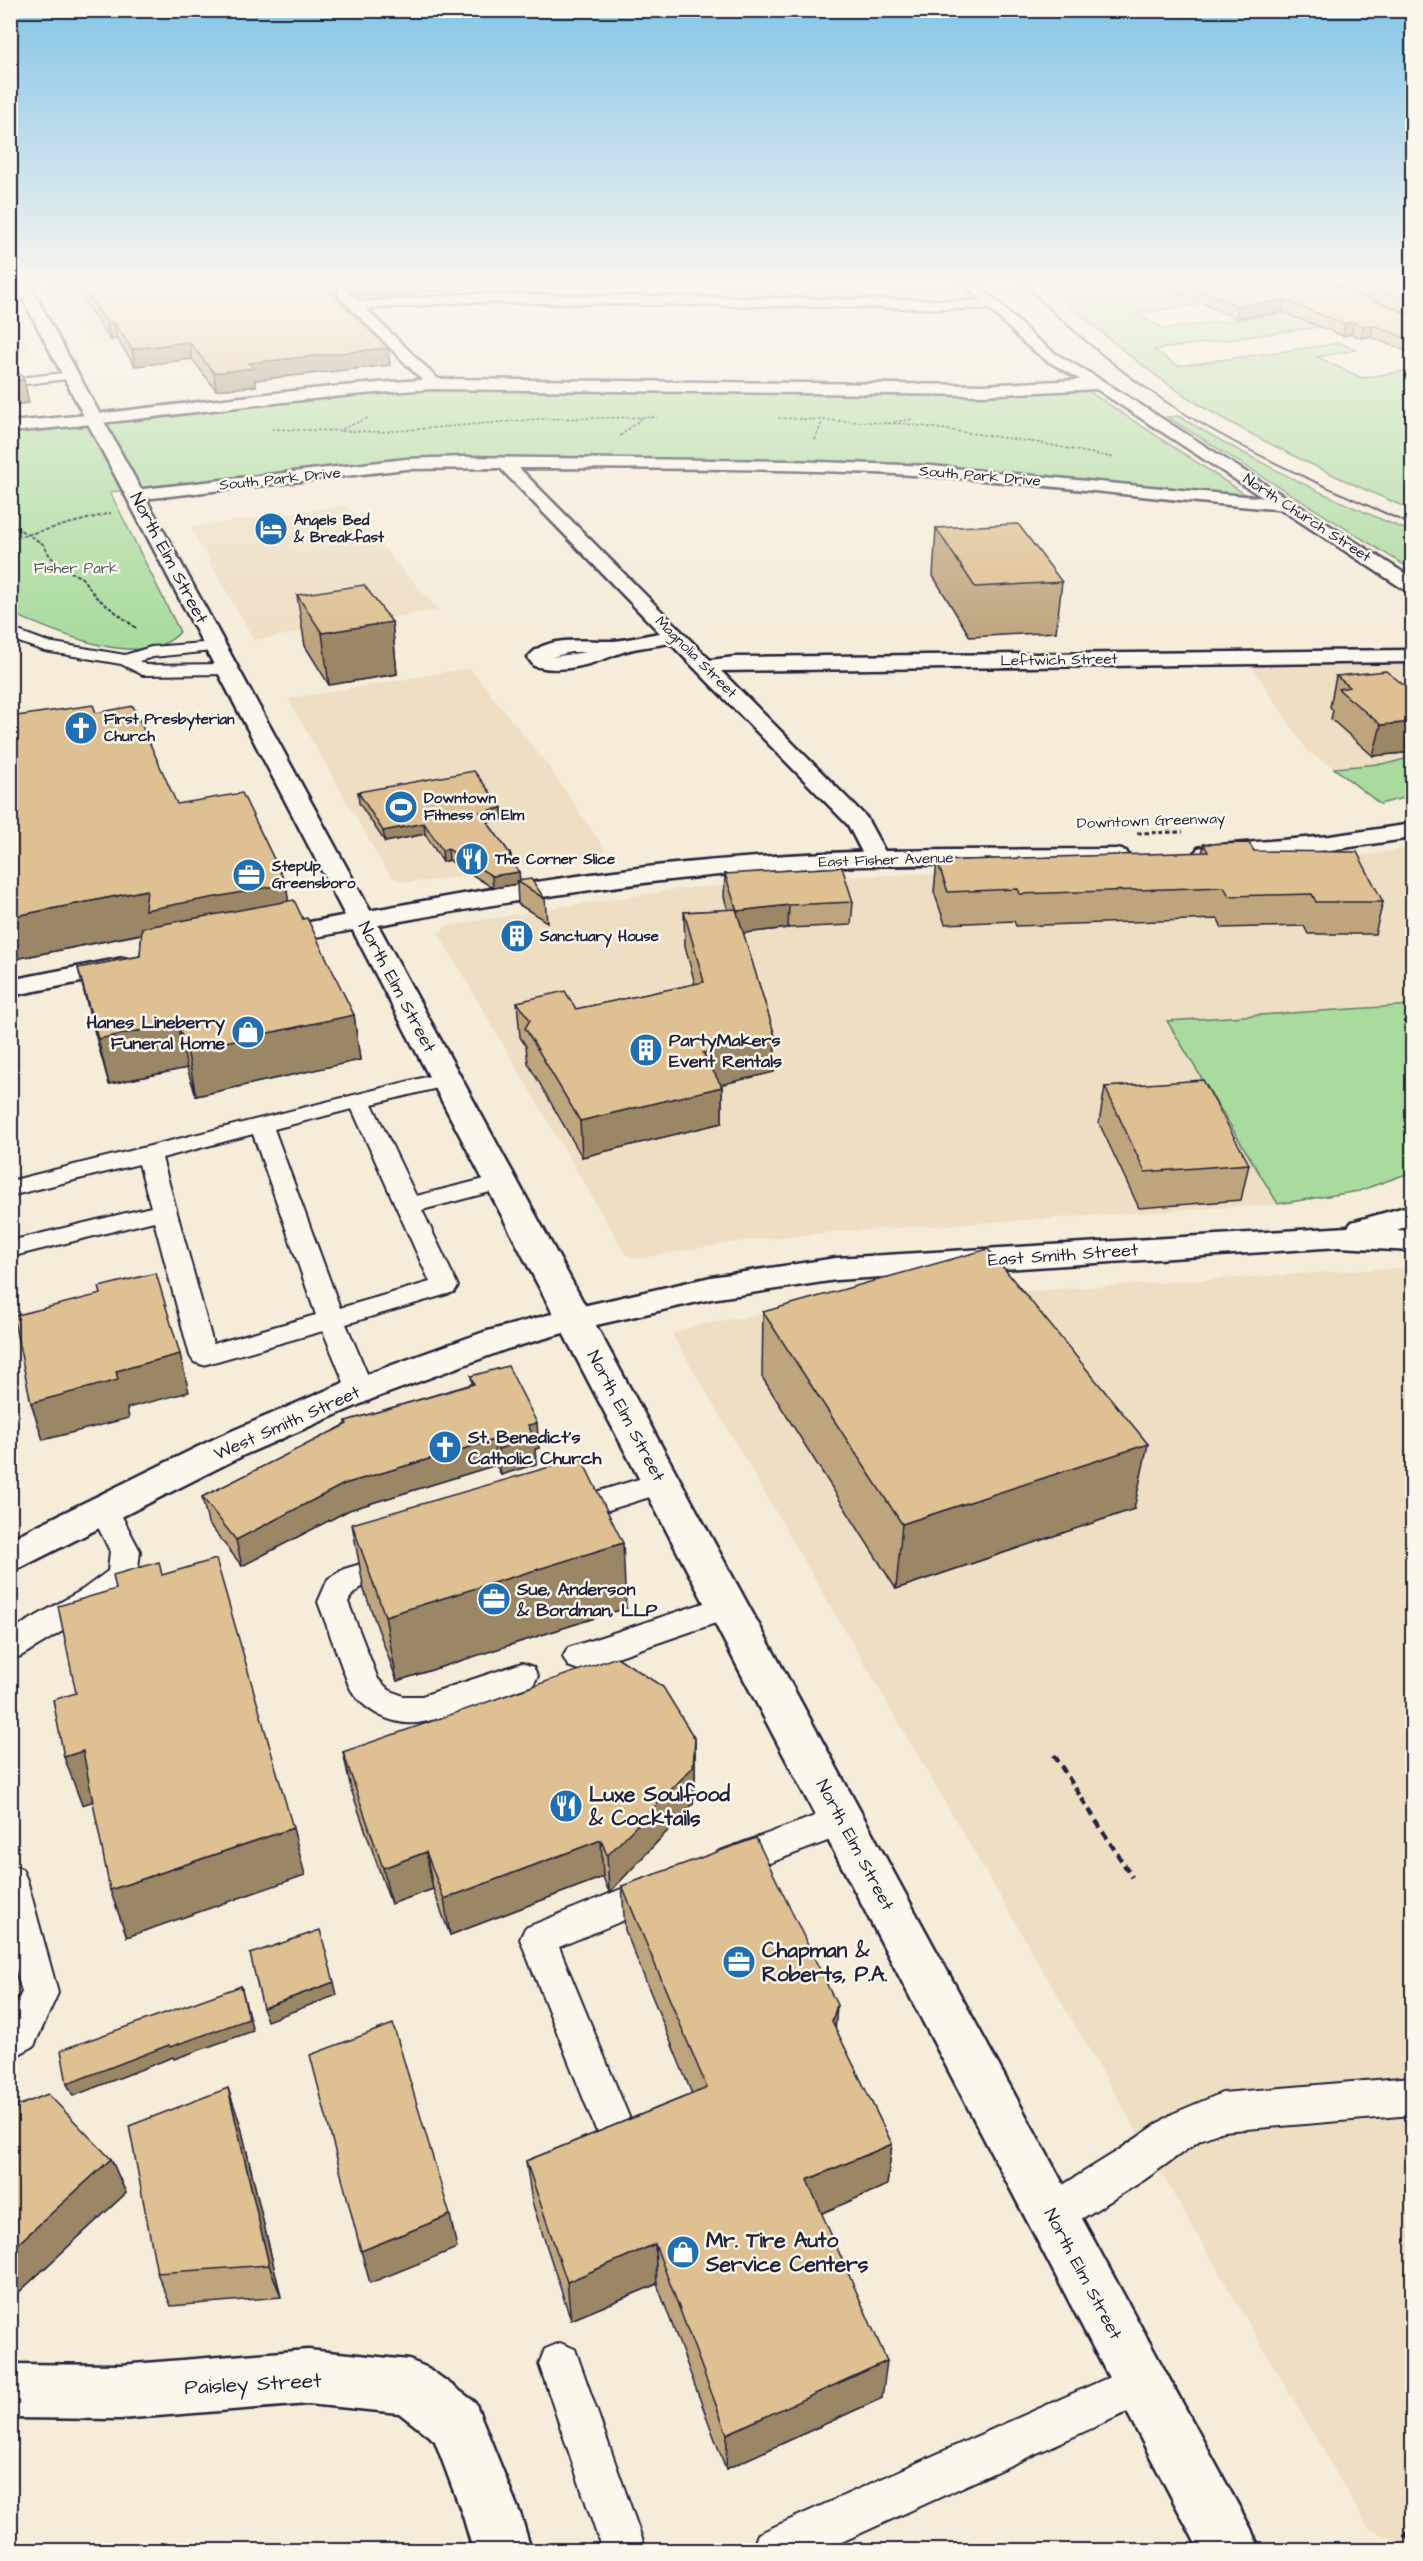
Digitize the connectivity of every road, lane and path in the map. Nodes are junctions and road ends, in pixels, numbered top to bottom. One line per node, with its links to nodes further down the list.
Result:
1 (85, 402): 6 (street, North Elm Street)
2 (242, 402): 6 (street)
3 (1126, 402): 12 (street, North Church Street)
4 (663, 416): 8 (path)
5 (778, 418): 9 (path)
6 (95, 420): 7 (street); 11 (street, North Elm Street)
7 (10, 427)
8 (269, 428)
9 (1122, 460)
10 (505, 463): 11 (street, South Park Drive); 12 (street, South Park Drive); 19 (street, Magnolia Street)
11 (138, 500): 14 (path); 22 (street, North Elm Street)
12 (1287, 504): 16 (street, North Church Street)
13 (10, 524): 14 (path)
14 (28, 533): 15 (path); 17 (path)
15 (10, 539)
16 (1413, 586)
17 (136, 628)
18 (10, 633): 23 (lane)
19 (675, 636): 20 (street); 24 (street, Magnolia Street)
20 (615, 647)
21 (1413, 656): 24 (street, Leftwich Street)
22 (221, 658): 23 (lane); 23 (lane); 30 (street, North Elm Street)
23 (126, 660)
24 (705, 667): 29 (street, Magnolia Street)
25 (1413, 831): 28 (street)
26 (1194, 832): 27 (path, Downtown Greenway)
27 (1132, 844): 29 (street, East Fisher Avenue)
28 (1180, 855)
29 (877, 860): 30 (street, East Fisher Avenue)
30 (362, 920): 31 (street, East Fisher Avenue); 34 (street, North Elm Street)
31 (239, 944)
32 (151, 961): 33 (street)
33 (10, 988)
34 (446, 1079): 35 (lane); 38 (street, North Elm Street)
35 (359, 1100): 36 (lane); 40 (lane)
36 (261, 1124): 37 (lane); 47 (lane)
37 (149, 1155): 39 (lane); 41 (lane)
38 (501, 1182): 40 (lane); 46 (street, North Elm Street)
39 (10, 1189)
40 (407, 1206): 47 (lane)
41 (164, 1211): 45 (lane); 47 (lane)
42 (1413, 1215): 43 (street)
43 (1339, 1237): 44 (street, East Smith Street); 46 (street, East Smith Street)
44 (1413, 1241)
45 (10, 1249)
46 (574, 1319): 48 (street, West Smith Street); 49 (street, North Elm Street)
47 (331, 1320): 48 (lane)
48 (360, 1390): 50 (street, West Smith Street)
49 (662, 1483): 51 (lane); 54 (street, North Elm Street)
50 (105, 1511): 52 (street, West Smith Street); 55 (lane)
51 (548, 1518)
52 (10, 1556)
53 (423, 1557): 57 (lane)
54 (728, 1607): 56 (lane); 59 (street, North Elm Street)
55 (10, 1647)
56 (579, 1657)
57 (522, 1676)
58 (1054, 1755): 60 (path)
59 (842, 1821): 64 (lane); 65 (street, North Elm Street)
60 (1132, 1877)
61 (10, 1880): 62 (lane)
62 (10, 2041)
63 (1413, 2096): 65 (lane)
64 (610, 2117)
65 (1051, 2215): 67 (street, North Elm Street)
66 (560, 2364): 71 (lane)
67 (1141, 2384): 72 (lane); 73 (street, North Elm Street)
68 (10, 2391): 70 (street, Paisley Street)
69 (1413, 2530): 74 (path)
70 (502, 2550)
71 (624, 2550)
72 (774, 2550)
73 (1230, 2550)
74 (1394, 2550)

